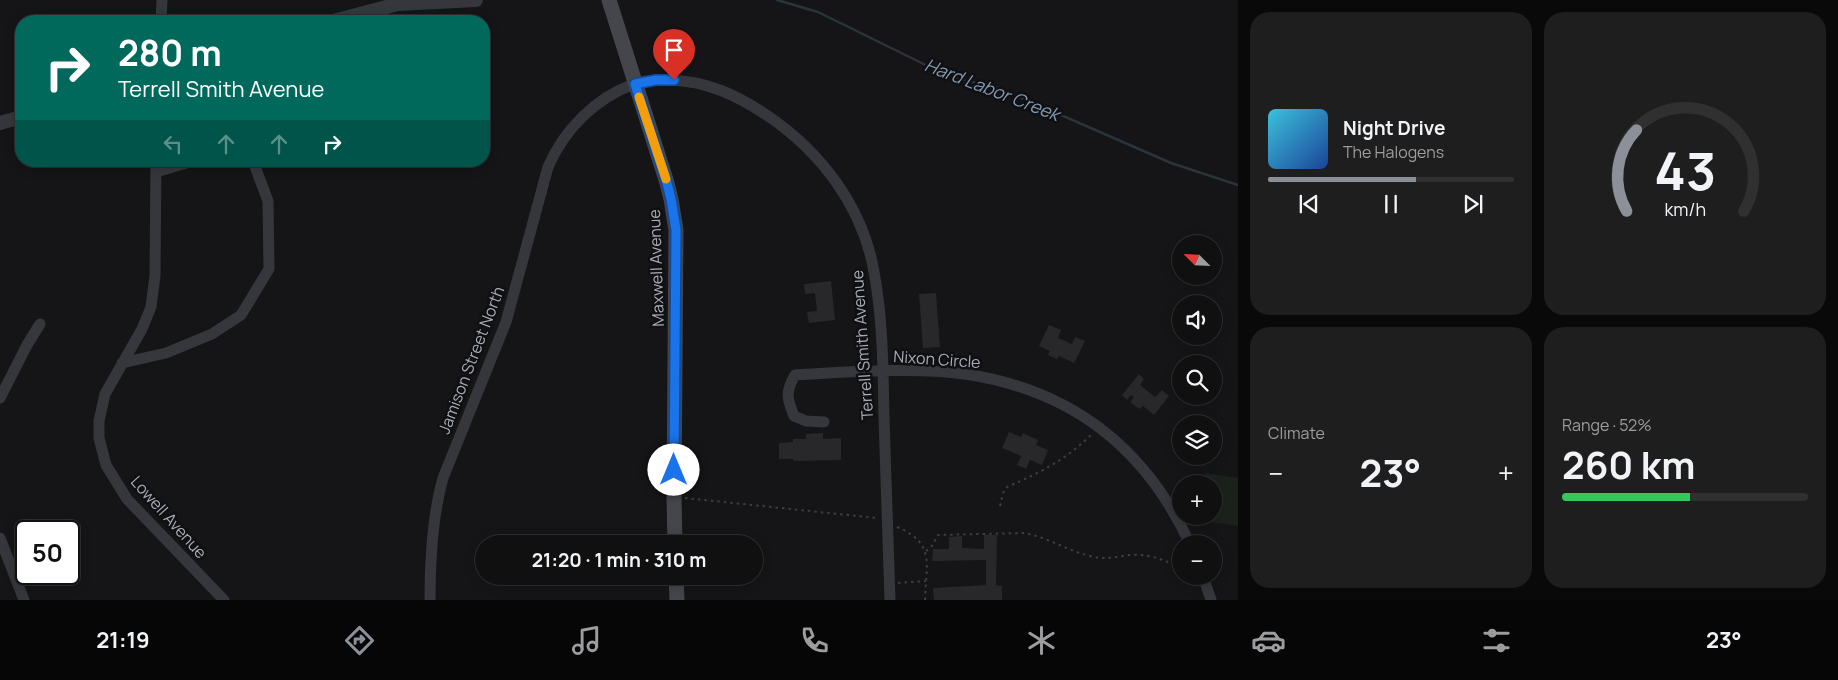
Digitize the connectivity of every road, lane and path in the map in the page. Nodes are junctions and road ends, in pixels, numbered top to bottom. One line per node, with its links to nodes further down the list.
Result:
1 (162, 0): 5 (street)
2 (476, 0): 4 (street)
3 (608, 0): 7 (main road, Maxwell Avenue)
4 (442, 1): 6 (street)
5 (161, 15)
6 (356, 15)
7 (635, 84): 14 (street, Terrell Smith Avenue); 18 (main road, Maxwell Avenue); 32 (street, Jamison Street North)
8 (15, 119): 9 (street)
9 (0, 123)
10 (156, 167): 13 (street, Lowell Avenue)
11 (255, 167): 13 (street)
12 (40, 324): 15 (street)
13 (122, 363): 31 (street, Lowell Avenue)
14 (883, 372): 16 (street, Nixon Circle); 17 (street, Nixon Circle); 20 (street, Terrell Smith Avenue)
15 (0, 398)
16 (824, 422)
17 (1099, 427): 19 (path); 22 (street, Nixon Circle)
18 (674, 497): 20 (path); 21 (main road, Maxwell Avenue)
19 (1000, 506)
20 (887, 521): 24 (path); 27 (street, Terrell Smith Avenue)
21 (675, 535)
22 (1186, 535)
23 (0, 538): 30 (street)
24 (926, 551): 25 (path); 26 (path)
25 (1172, 564)
26 (926, 581): 27 (path); 35 (path)
27 (889, 583): 34 (street, Terrell Smith Avenue)
28 (676, 585): 33 (main road)
29 (1206, 585): 36 (street)
30 (24, 600)
31 (224, 600)
32 (430, 600)
33 (677, 600)
34 (890, 600)
35 (925, 600)
36 (1211, 600)

